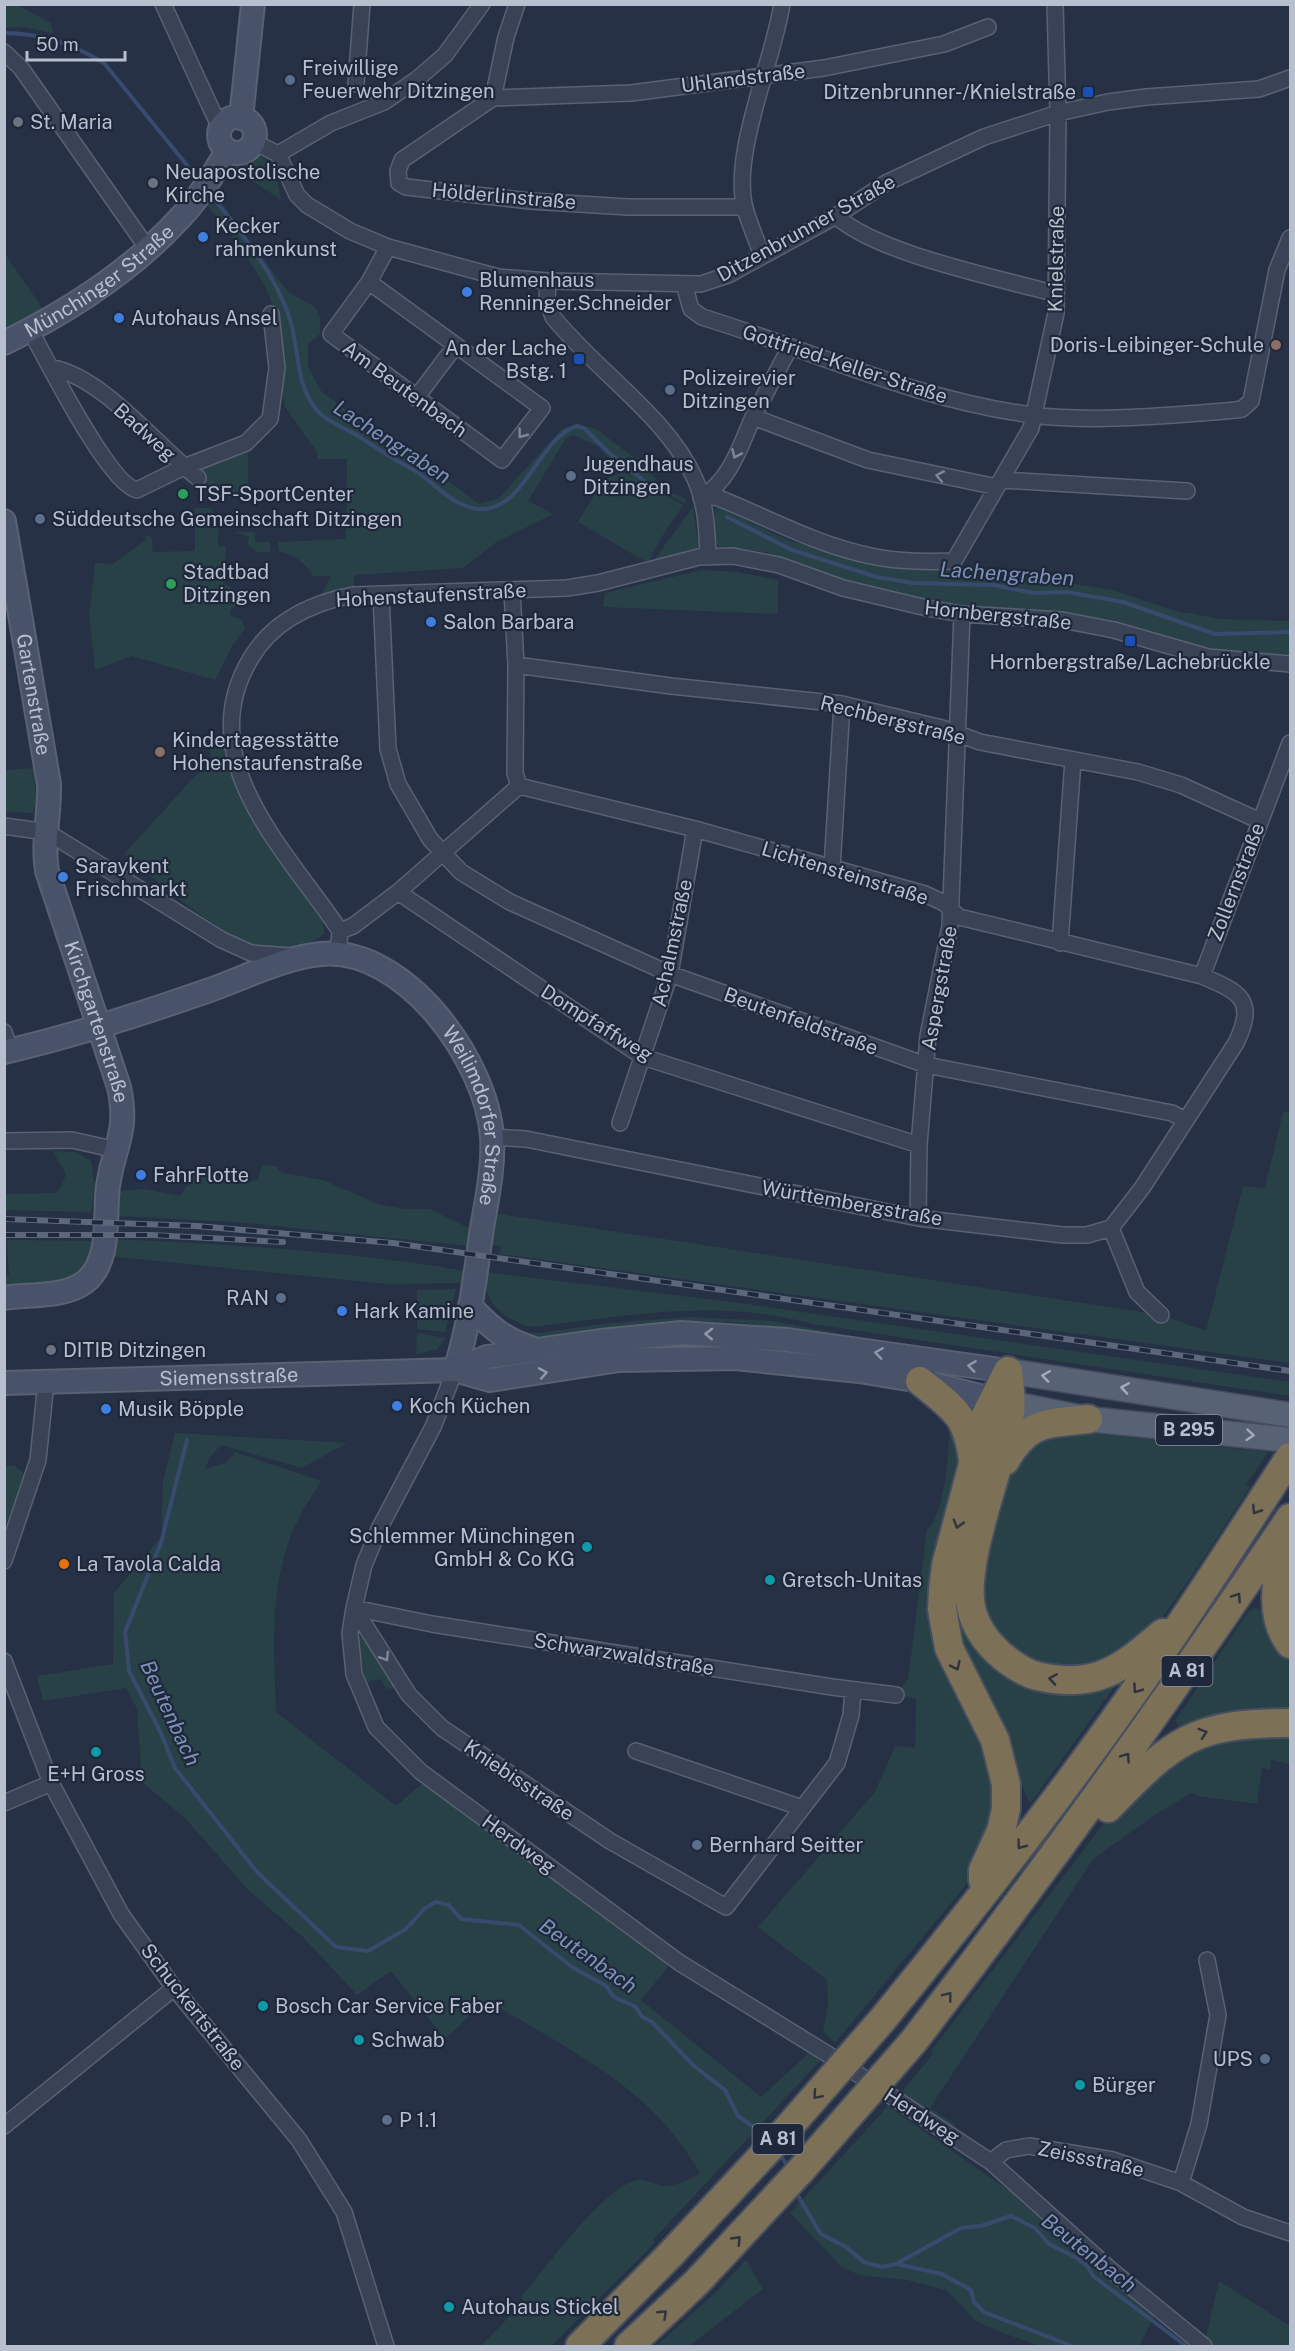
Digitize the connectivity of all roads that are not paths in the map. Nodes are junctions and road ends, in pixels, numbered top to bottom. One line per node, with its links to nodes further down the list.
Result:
1 (163, 4): 15 (street)
2 (253, 4): 15 (main road)
3 (362, 4): 12 (street)
4 (482, 4): 18 (street)
5 (518, 4): 13 (street)
6 (782, 4): 10 (street)
7 (1055, 4): 14 (street, Knielstraße)
8 (988, 27): 10 (street, Uhlandstraße)
9 (4, 52): 23 (street)
10 (766, 75): 13 (street, Uhlandstraße); 19 (street)
11 (1290, 78): 14 (street, Ditzenbrunner Straße)
12 (356, 84)
13 (493, 98): 19 (street, Hölderlinstraße)
14 (1058, 113): 20 (street, Ditzenbrunner Straße); 28 (street, Knielstraße)
15 (232, 121): 16 (main road); 17 (main road)
16 (254, 142): 17 (main road); 18 (street)
17 (227, 151): 23 (main road, Münchinger Straße)
18 (278, 154): 22 (street, Ditzenbrunner Straße)
19 (744, 207): 24 (street)
20 (836, 216): 24 (street, Ditzenbrunner Straße); 28 (street)
21 (1290, 238): 36 (street, Gottfried-Keller-Straße)
22 (388, 247): 25 (street, Ditzenbrunner Straße); 26 (street, Am Beutenbach)
23 (148, 249): 30 (main road, Münchinger Straße)
24 (762, 256): 27 (street, Ditzenbrunner Straße)
25 (548, 281): 27 (street, Ditzenbrunner Straße); 42 (street)
26 (369, 282): 32 (street); 35 (street, Am Beutenbach)
27 (684, 284): 33 (street, Gottfried-Keller-Straße)
28 (1056, 294): 36 (street, Knielstraße)
29 (271, 314): 38 (street, Badweg)
30 (30, 330): 31 (main road, Münchinger Straße); 34 (street)
31 (4, 343)
32 (456, 345): 35 (street); 35 (street, Am Beutenbach, one-way to 35)
33 (790, 347): 36 (street, Gottfried-Keller-Straße); 37 (street)
34 (52, 368): 38 (street, Badweg); 38 (street)
35 (416, 398)
36 (1035, 416): 40 (street, Knielstraße)
37 (753, 417): 40 (street, one-way to 37); 42 (street, one-way to 42)
38 (184, 467): 39 (street)
39 (198, 478)
40 (1000, 483): 41 (street); 42 (street, Knielstraße)
41 (1187, 491)
42 (701, 498): 44 (street)
43 (4, 521): 58 (main road, Gartenstraße)
44 (708, 556): 45 (street, Hohenstaufenstraße); 47 (street, Hornbergstraße)
45 (512, 591): 46 (street, Hohenstaufenstraße); 48 (street)
46 (381, 595): 59 (street, Beutenfeldstraße); 63 (street, Hohenstaufenstraße)
47 (962, 614): 49 (street, Hornbergstraße); 51 (street, Aspergstraße)
48 (516, 664): 50 (street, Rechbergstraße); 54 (street)
49 (1290, 664)
50 (842, 704): 51 (street, Rechbergstraße); 60 (street)
51 (958, 734): 53 (street, Rechbergstraße); 62 (street, Aspergstraße)
52 (1290, 743): 55 (street, Zollernstraße)
53 (1073, 760): 55 (street, Rechbergstraße); 65 (street)
54 (519, 786): 57 (street, Lichtensteinstraße); 59 (street)
55 (1260, 821): 70 (street, Zollernstraße)
56 (4, 826): 58 (street, Weilimdorfer Straße)
57 (695, 829): 60 (street, Lichtensteinstraße); 69 (street, Achalmstraße)
58 (47, 832): 64 (street, Weilimdorfer Straße); 71 (main road, Kirchgartenstraße)
59 (442, 853): 61 (street); 69 (street, Beutenfeldstraße)
60 (832, 868): 62 (street, Lichtensteinstraße)
61 (398, 892): 63 (street); 73 (street, Dompfaffweg)
62 (951, 910): 65 (street, Lichtensteinstraße); 74 (street, Aspergstraße)
63 (340, 931): 66 (street)
64 (222, 940): 67 (street, Weilimdorfer Straße); 68 (street, Weilimdorfer Straße)
65 (1060, 943): 70 (street, Lichtensteinstraße)
66 (338, 954): 67 (main road, Weilimdorfer Straße); 77 (main road, Weilimdorfer Straße)
67 (306, 957): 68 (main road, Weilimdorfer Straße)
68 (254, 974): 71 (main road)
69 (670, 974): 73 (street, Achalmstraße); 74 (street, Beutenfeldstraße)
70 (1202, 976): 75 (street)
71 (100, 1028): 72 (main road); 80 (main road, Kirchgartenstraße)
72 (6, 1045)
73 (643, 1057): 76 (street, Achalmstraße); 79 (street, Dompfaffweg)
74 (926, 1065): 75 (street, Beutenfeldstraße); 79 (street, Aspergstraße)
75 (1185, 1120): 82 (street)
76 (620, 1123)
77 (492, 1137): 81 (street, Württembergstraße); 84 (main road, Weilimdorfer Straße)
78 (4, 1141): 80 (street)
79 (919, 1145): 81 (street, Aspergstraße)
80 (117, 1150): 83 (main road, Kirchgartenstraße)
81 (918, 1218): 82 (street, Württembergstraße)
82 (1111, 1228): 85 (street)
83 (4, 1298)
84 (470, 1306): 87 (main road); 89 (main road, Weilimdorfer Straße)
85 (1161, 1315)
86 (755, 1336): 87 (main road, one-way to 87); 88 (main road); 90 (main road, one-way to 86)
87 (538, 1350): 89 (main road)
88 (735, 1358): 89 (main road, one-way to 88); 92 (main road)
89 (454, 1370): 91 (main road, Siemensstraße); 103 (street, Herdweg)
90 (1008, 1371): 94 (highway); 95 (main road, B 295, one-way to 90)
91 (46, 1382): 93 (main road, Siemensstraße); 101 (street)
92 (920, 1382): 94 (main road); 98 (highway)
93 (4, 1383)
94 (1001, 1402): 96 (main road, B 295); 98 (highway)
95 (1290, 1416)
96 (1088, 1419): 97 (main road, B 295, one-way to 97); 98 (highway)
97 (1290, 1452): 102 (highway, A 81, one-way to 102)
98 (984, 1473): 102 (highway, A 81, one-way to 98); 114 (highway, one-way to 114)
99 (1290, 1518): 113 (highway, A 81, one-way to 99)
100 (1290, 1548): 104 (highway)
101 (4, 1561)
102 (1194, 1606): 114 (highway, A 81, one-way to 114)
103 (354, 1608): 106 (street, Schwarzwaldstraße); 112 (street, Kniebisstraße, one-way to 112); 118 (street, Herdweg)
104 (1290, 1644)
105 (5, 1664): 110 (street, Schuckertstraße)
106 (853, 1690): 107 (street, Schwarzwaldstraße); 112 (street)
107 (896, 1695)
108 (1290, 1723): 113 (highway, one-way to 108)
109 (636, 1751): 112 (street)
110 (51, 1783): 111 (street); 116 (street, Schuckertstraße)
111 (4, 1803)
112 (802, 1808)
113 (1080, 1822): 123 (highway, A 81, one-way to 113, bridge)
114 (983, 1895): 122 (highway, A 81, one-way to 122, bridge)
115 (1207, 1960): 119 (street)
116 (174, 1988): 117 (street); 121 (street, Schuckertstraße)
117 (4, 2126)
118 (991, 2162): 119 (street, Zeissstraße); 124 (street, Herdweg)
119 (1181, 2183): 120 (street, Zeissstraße)
120 (1290, 2233)
121 (386, 2346)
122 (580, 2346)
123 (629, 2346)
124 (1204, 2346)

